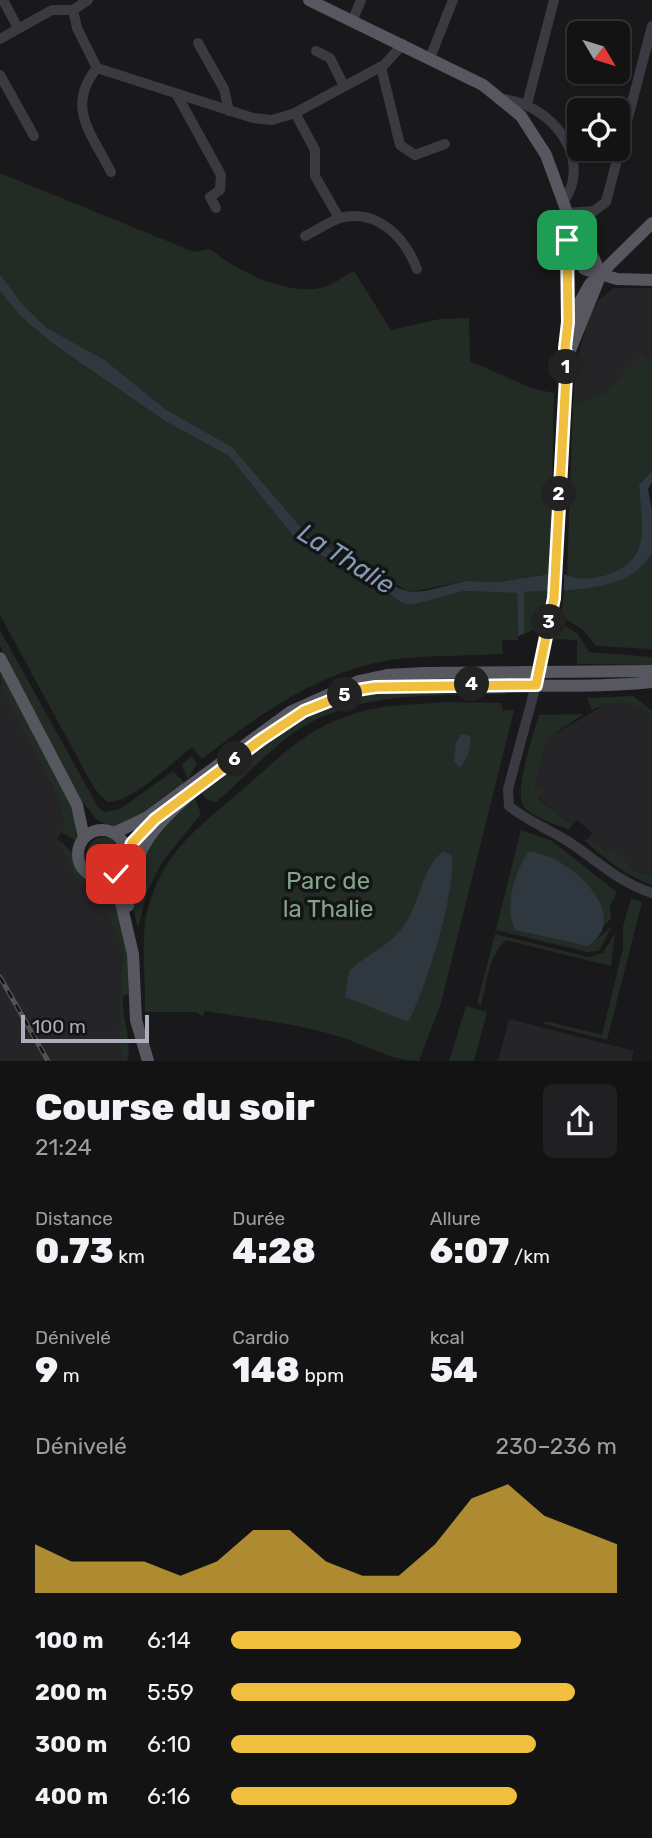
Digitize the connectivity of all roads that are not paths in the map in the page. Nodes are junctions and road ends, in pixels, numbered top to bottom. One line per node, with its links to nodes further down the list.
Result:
1 (3, 0): 10 (street)
2 (88, 0): 7 (street)
3 (309, 0): 8 (main road)
4 (361, 0): 8 (street)
5 (453, 0): 15 (street)
6 (554, 0): 22 (street)
7 (73, 10): 10 (street); 17 (street)
8 (352, 19): 13 (main road)
9 (652, 26): 29 (street)
10 (18, 28): 11 (street)
11 (0, 39)
12 (198, 43): 23 (street)
13 (403, 44): 15 (main road); 16 (street)
14 (316, 51): 19 (street)
15 (430, 58): 21 (main road)
16 (381, 66): 19 (street); 26 (street)
17 (97, 68): 20 (street); 27 (street)
18 (0, 75): 25 (street)
19 (344, 86): 24 (street)
20 (177, 94): 23 (street); 28 (street)
21 (503, 99): 22 (street); 29 (main road)
22 (527, 104): 29 (street)
23 (229, 111): 24 (street)
24 (295, 113): 30 (street)
25 (34, 136)
26 (445, 144)
27 (111, 172)
28 (216, 208)
29 (567, 213): 34 (main road); 36 (main road)
30 (339, 218): 32 (street); 33 (street)
31 (652, 222): 34 (main road)
32 (305, 236)
33 (417, 269)
34 (601, 274): 35 (main road); 36 (main road); 37 (main road)
35 (652, 280)
36 (568, 322): 37 (main road)
37 (567, 358): 40 (main road)
38 (0, 658): 43 (main road)
39 (652, 671): 40 (main road)
40 (537, 679): 41 (main road); 42 (main road); 45 (main road); 50 (street)
41 (652, 682)
42 (203, 783): 47 (main road); 52 (main road)
43 (77, 805): 44 (main road); 46 (main road)
44 (100, 830): 45 (main road); 46 (main road)
45 (114, 833): 47 (main road)
46 (84, 838): 49 (main road)
47 (126, 852): 48 (main road)
48 (120, 871): 49 (main road); 51 (main road)
49 (102, 879): 51 (main road)
50 (652, 893)
51 (121, 903): 52 (main road)
52 (126, 920): 53 (main road)
53 (148, 1061)

